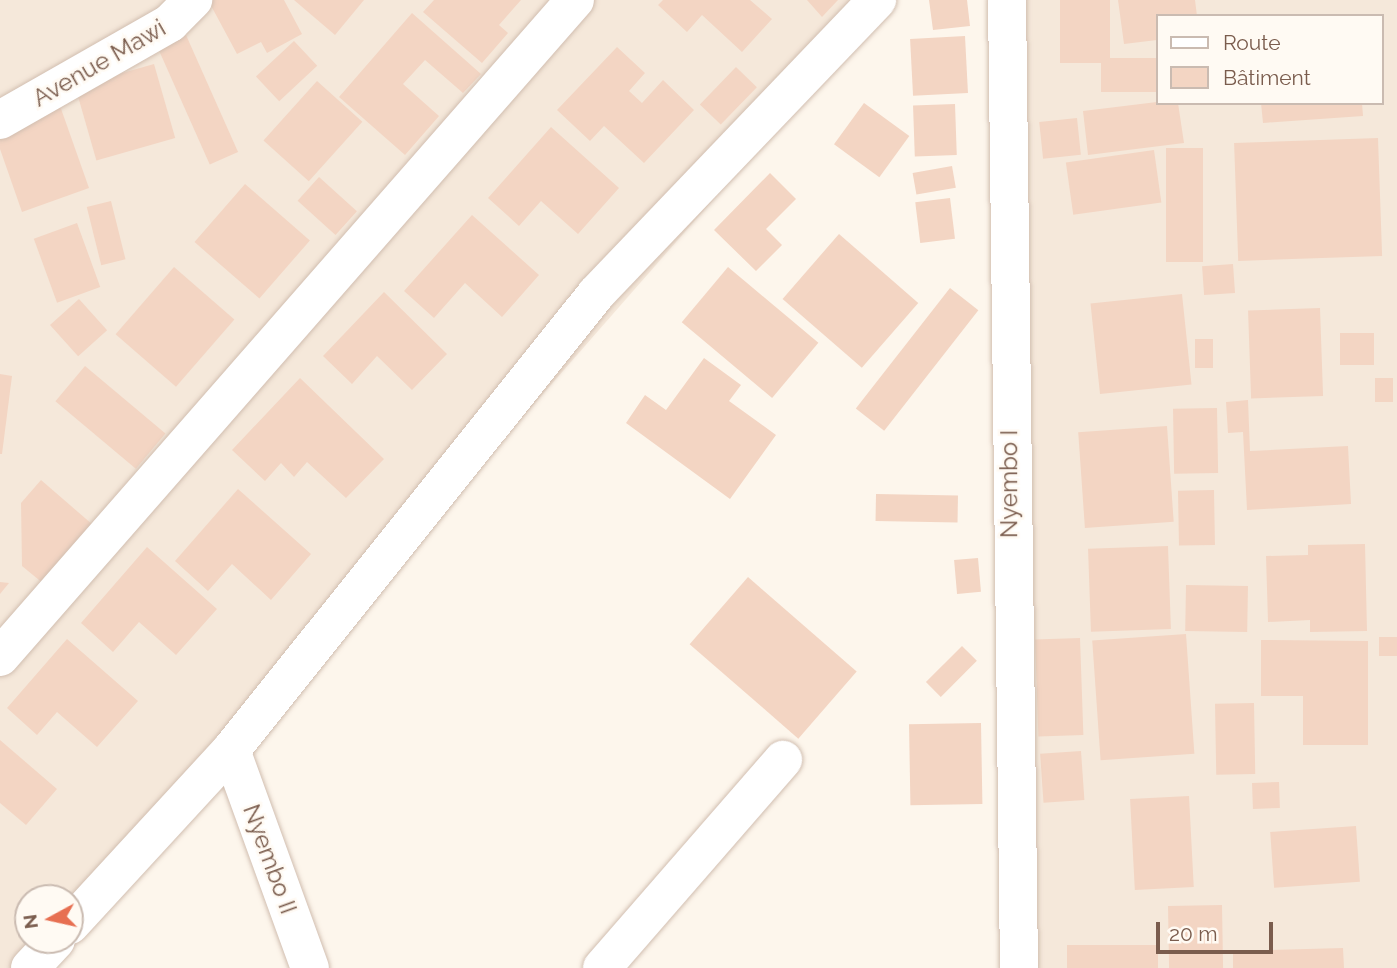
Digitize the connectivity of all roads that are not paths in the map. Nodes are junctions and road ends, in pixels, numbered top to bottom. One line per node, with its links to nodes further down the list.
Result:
1 (193, 0): 5 (street, Avenue Mawi)
2 (575, 0): 6 (street)
3 (877, 0): 7 (street)
4 (1007, 0): 14 (street, Nyembo I)
5 (0, 120)
6 (0, 657)
7 (231, 750): 9 (street); 12 (street, Nyembo II)
8 (783, 760): 13 (street)
9 (84, 910)
10 (43, 954): 11 (street)
11 (30, 968)
12 (310, 968)
13 (602, 968)
14 (1019, 968)

